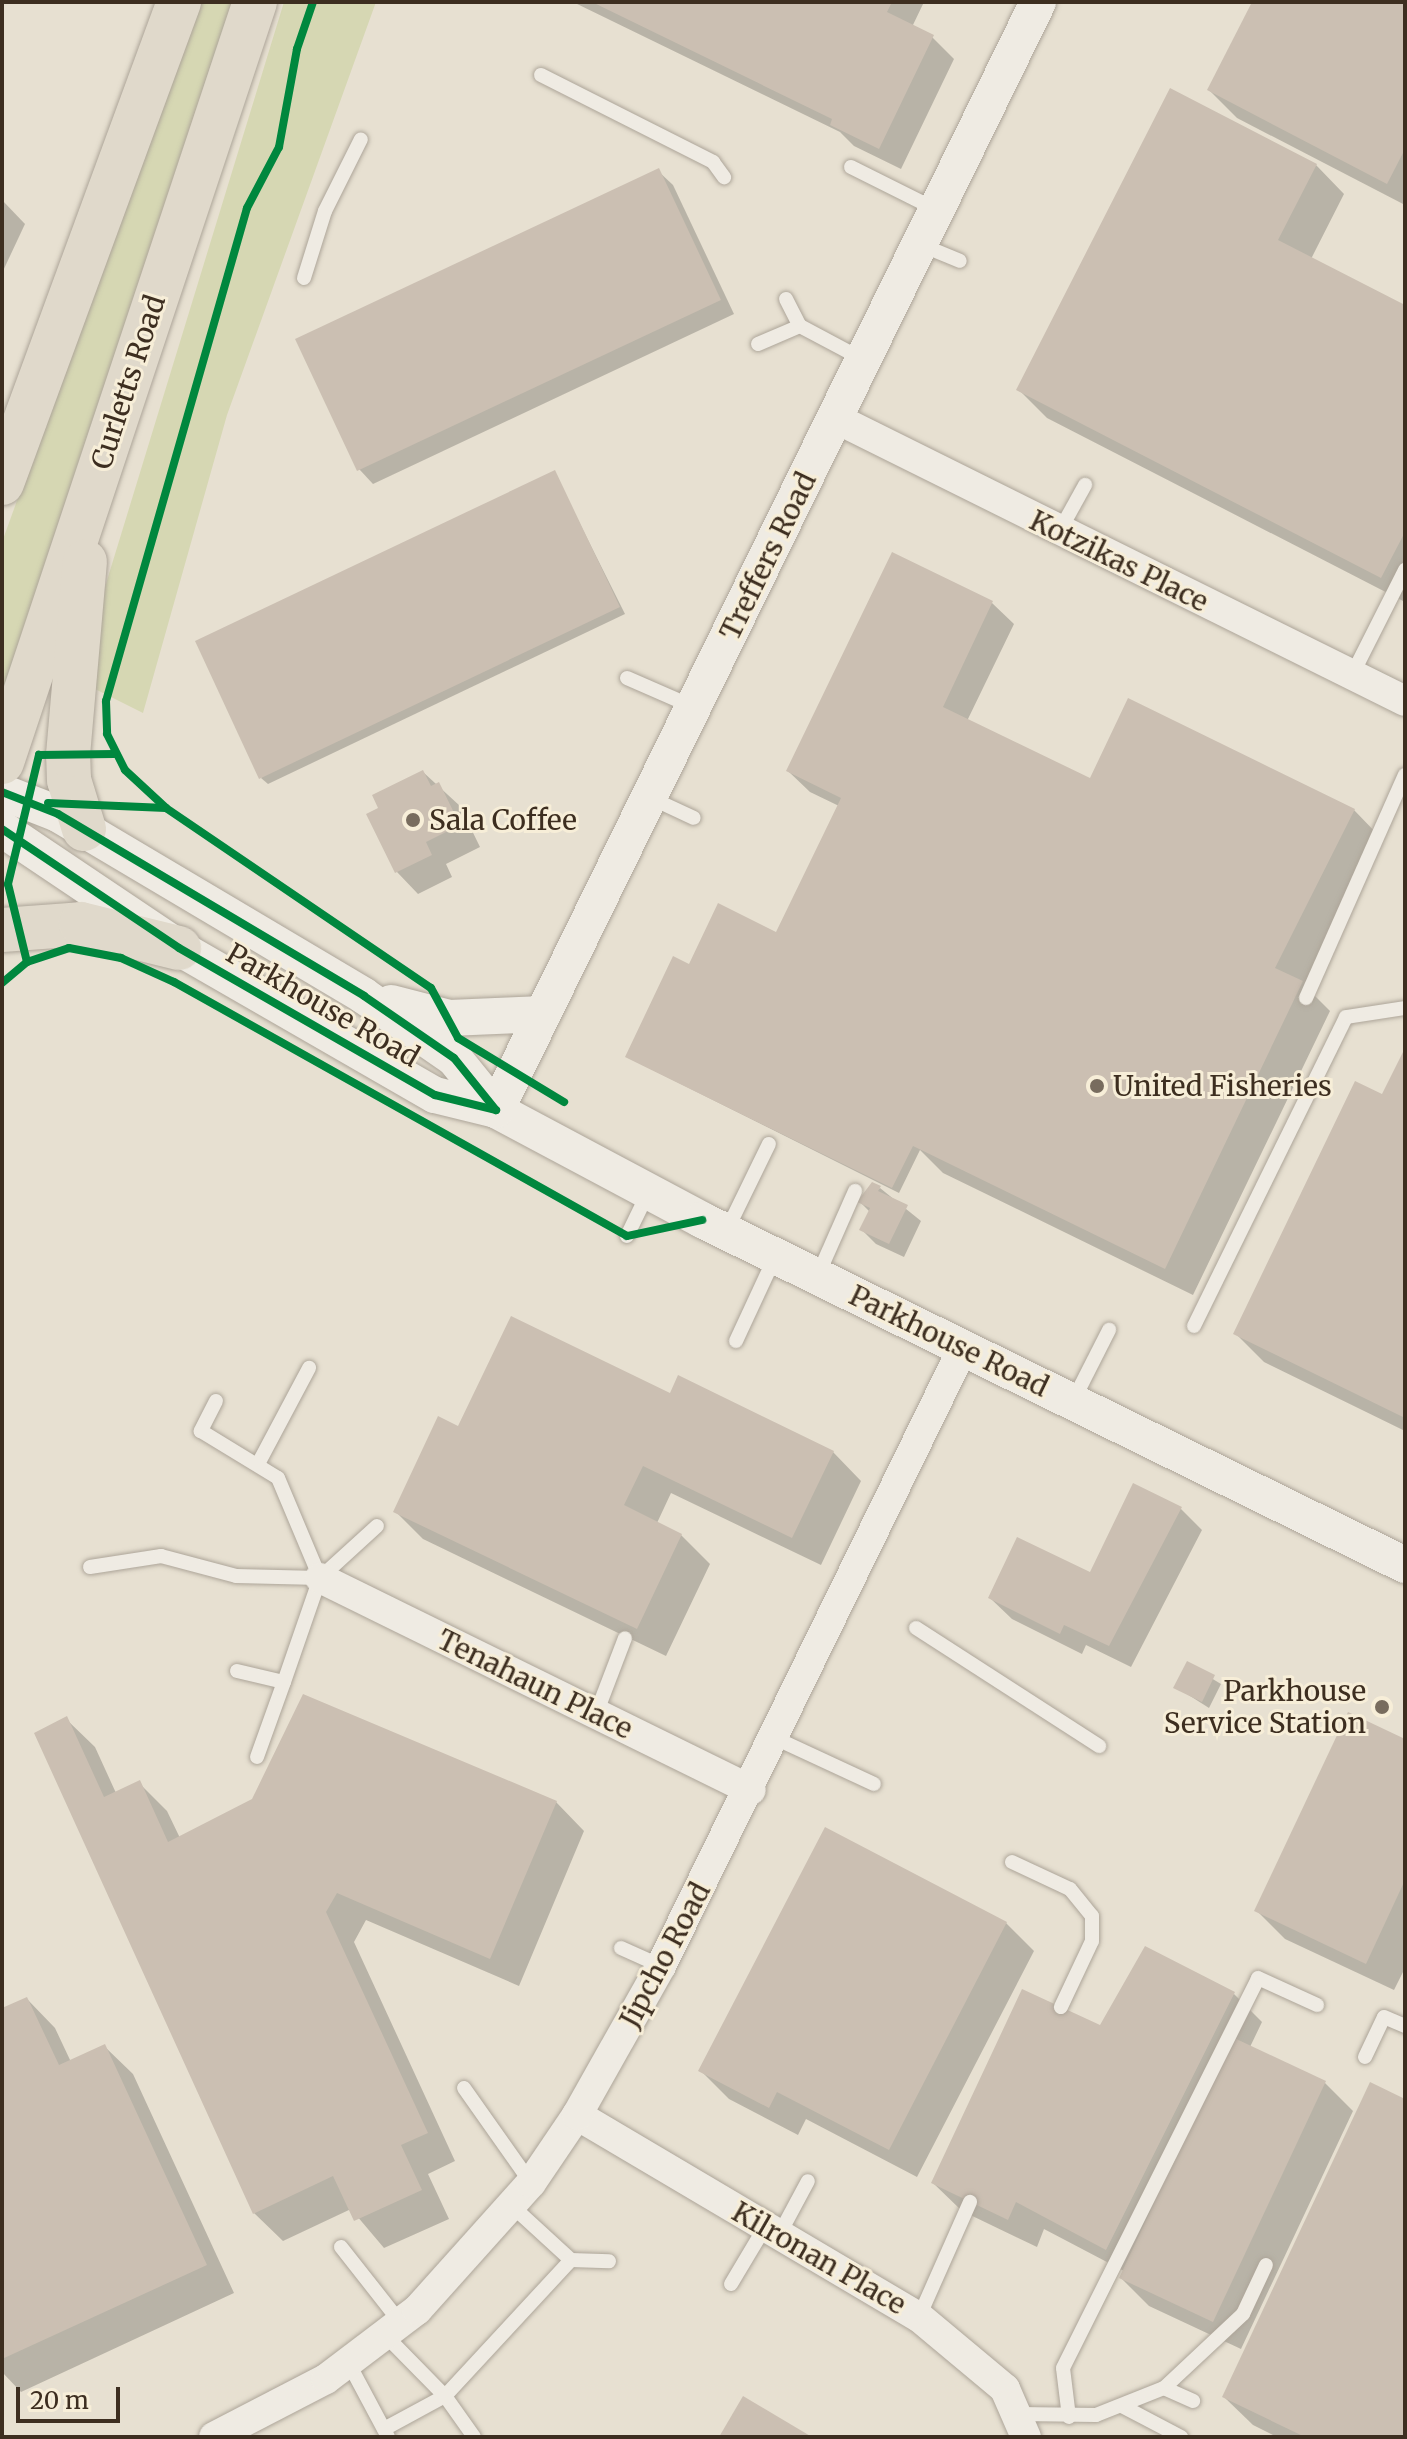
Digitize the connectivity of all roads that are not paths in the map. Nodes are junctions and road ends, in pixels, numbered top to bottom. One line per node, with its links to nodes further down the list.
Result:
1 (179, 2): 17 (highway)
2 (255, 2): 19 (highway, Curletts Road)
3 (1038, 2): 8 (street, Treffers Road)
4 (541, 75): 7 (lane)
5 (361, 139): 11 (lane)
6 (851, 167): 8 (lane)
7 (724, 177)
8 (936, 209): 9 (street, Treffers Road)
9 (919, 244): 10 (lane); 15 (street, Treffers Road)
10 (960, 261)
11 (304, 278)
12 (786, 299): 13 (lane)
13 (800, 326): 14 (lane); 15 (lane)
14 (758, 344)
15 (863, 359): 16 (street, Treffers Road)
16 (835, 418): 20 (street, Kotzikas Place); 25 (street, Treffers Road)
17 (2, 483)
18 (1085, 485): 20 (lane)
19 (89, 496): 26 (highway, Curletts Road); 32 (highway)
20 (1059, 532): 22 (street, Kotzikas Place)
21 (1405, 570): 22 (lane)
22 (1352, 675): 24 (street, Kotzikas Place)
23 (627, 678): 25 (lane)
24 (1405, 701)
25 (695, 708): 29 (street, Treffers Road)
26 (2, 762)
27 (1403, 783): 36 (lane)
28 (2, 792): 32 (street, Parkhouse Road)
29 (651, 797): 30 (lane); 38 (street, Treffers Road)
30 (694, 818)
31 (2, 829): 34 (street, Parkhouse Road)
32 (84, 829): 35 (street, Parkhouse Road)
33 (2, 930): 34 (highway)
34 (179, 948): 39 (street, Parkhouse Road)
35 (364, 996): 38 (street); 39 (street, Parkhouse Road)
36 (1306, 998)
37 (1405, 1008): 47 (lane)
38 (543, 1014): 39 (street, Treffers Road)
39 (496, 1110): 42 (street, Parkhouse Road)
40 (769, 1144): 43 (lane)
41 (855, 1191): 46 (lane)
42 (648, 1192): 43 (street, Parkhouse Road); 44 (lane)
43 (726, 1232): 45 (street, Parkhouse Road)
44 (627, 1236)
45 (775, 1257): 46 (street, Parkhouse Road); 49 (lane)
46 (817, 1277): 50 (street, Parkhouse Road)
47 (1194, 1326)
48 (1109, 1330): 53 (lane)
49 (736, 1341)
50 (963, 1348): 53 (street, Parkhouse Road); 64 (street, Jipcho Road)
51 (309, 1368): 54 (lane)
52 (216, 1401): 54 (lane)
53 (1073, 1402): 56 (street, Parkhouse Road)
54 (258, 1464): 58 (lane)
55 (377, 1526): 58 (lane)
56 (1405, 1565)
57 (90, 1567): 58 (lane)
58 (320, 1578): 62 (lane); 63 (street, Tenahaun Place)
59 (916, 1628): 65 (lane)
60 (625, 1638): 63 (lane)
61 (237, 1671): 62 (lane)
62 (284, 1682): 66 (lane)
63 (596, 1714): 68 (street, Tenahaun Place)
64 (775, 1738): 67 (lane); 68 (street, Jipcho Road)
65 (1099, 1746)
66 (257, 1757)
67 (874, 1784)
68 (751, 1790): 71 (street, Jipcho Road)
69 (1012, 1862): 73 (lane)
70 (621, 1948): 71 (lane)
71 (661, 1966): 77 (street, Jipcho Road)
72 (1317, 2005): 94 (lane)
73 (1061, 2007)
74 (1405, 2026): 75 (lane)
75 (1365, 2057)
76 (464, 2088): 79 (lane)
77 (577, 2115): 79 (street, Jipcho Road); 81 (street, Kilronan Place)
78 (808, 2181): 81 (lane)
79 (521, 2194): 83 (lane); 88 (street, Jipcho Road)
80 (970, 2202): 87 (lane)
81 (772, 2231): 86 (lane); 87 (street, Kilronan Place)
82 (341, 2247): 88 (lane)
83 (571, 2260): 84 (lane); 91 (lane)
84 (609, 2261)
85 (1266, 2265): 90 (lane)
86 (731, 2284)
87 (919, 2317): 95 (street, Kilronan Place)
88 (392, 2328): 89 (street, Jipcho Road); 91 (lane)
89 (348, 2362): 96 (lane); 97 (street, Jipcho Road)
90 (1164, 2388): 92 (lane); 93 (lane)
91 (445, 2396): 96 (lane); 98 (lane)
92 (1193, 2401)
93 (1122, 2406): 94 (lane); 99 (lane)
94 (1069, 2417): 95 (lane)
95 (1022, 2426)
96 (386, 2433)
97 (214, 2437)
98 (474, 2437)
99 (1181, 2437)

